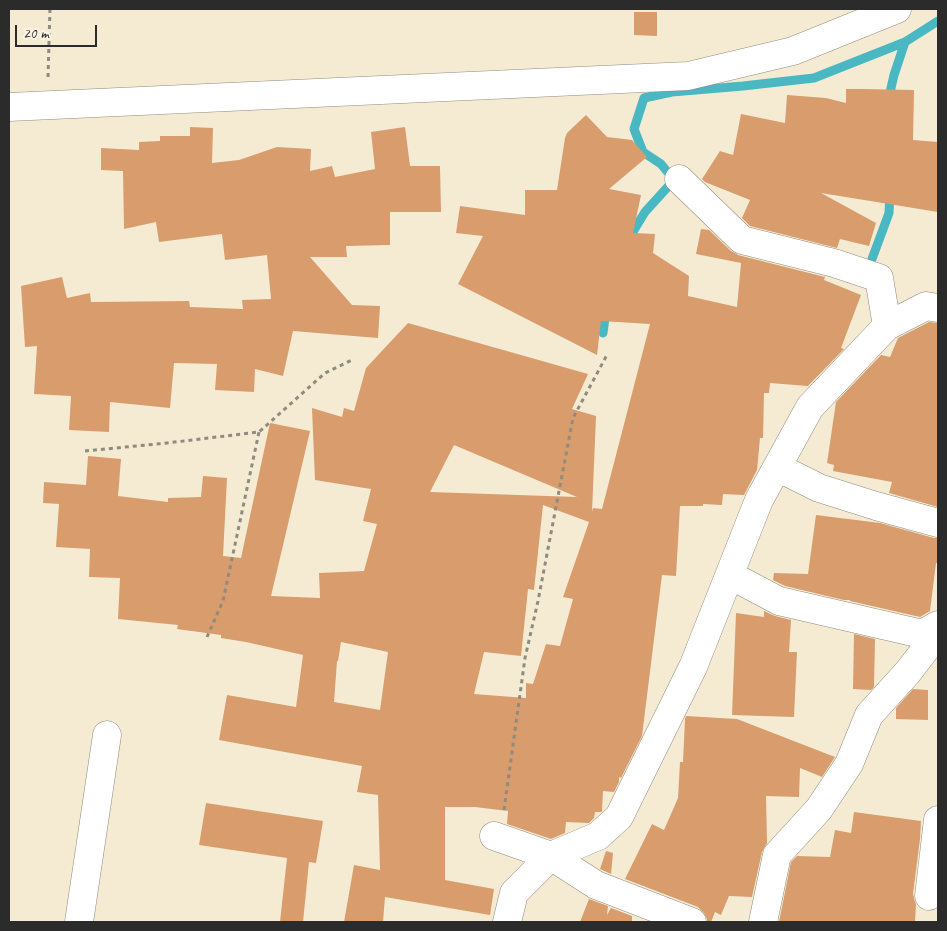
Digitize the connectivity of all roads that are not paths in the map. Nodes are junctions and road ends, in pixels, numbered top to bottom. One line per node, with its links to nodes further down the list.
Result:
1 (897, 9): 2 (street)
2 (9, 107)
3 (679, 179): 5 (street)
4 (938, 308): 5 (street)
5 (888, 326): 6 (street)
6 (777, 467): 7 (street); 8 (street)
7 (938, 523)
8 (730, 575): 9 (street); 13 (street)
9 (937, 639): 18 (street)
10 (107, 735): 15 (street)
11 (938, 820): 14 (street)
12 (494, 836): 13 (street)
13 (551, 856): 16 (street); 17 (street)
14 (929, 896)
15 (79, 922)
16 (507, 922)
17 (692, 922)
18 (763, 922)

